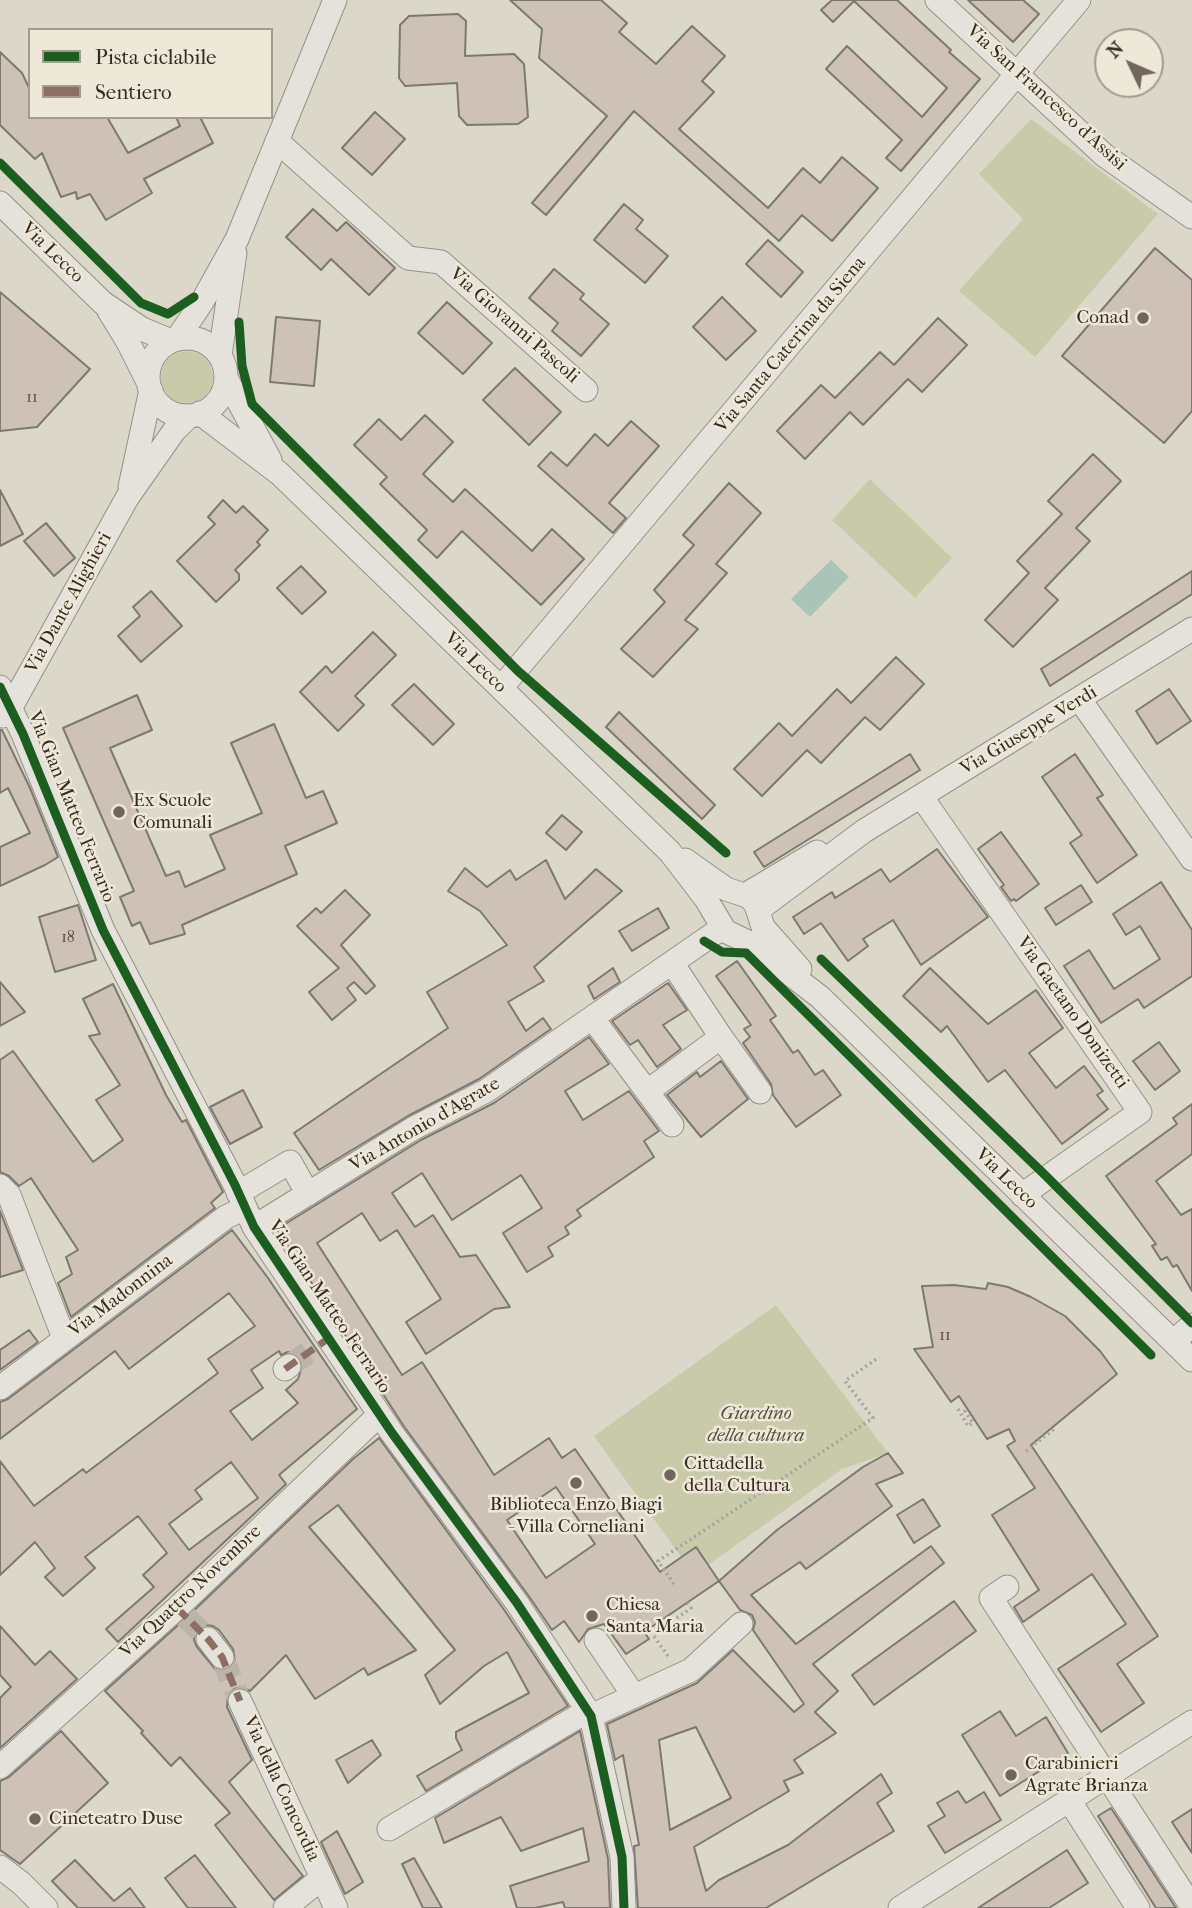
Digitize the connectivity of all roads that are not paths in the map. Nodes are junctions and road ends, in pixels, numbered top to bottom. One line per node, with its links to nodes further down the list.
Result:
1 (335, 0): 5 (street)
2 (937, 0): 4 (street, Via San Francesco d'Assisi)
3 (1079, 0): 4 (street, Via Santa Caterina da Siena)
4 (1018, 74): 7 (street, Via San Francesco d'Assisi); 19 (street, Via Santa Caterina da Siena)
5 (277, 141): 8 (street); 14 (street, Via Giovanni Pascoli)
6 (0, 203): 9 (street, Via Lecco)
7 (1192, 217)
8 (237, 239): 10 (street); 11 (street)
9 (103, 303): 10 (street, Via Lecco); 13 (street, Via Lecco)
10 (174, 340): 11 (street); 13 (street)
11 (220, 355): 12 (street)
12 (226, 378): 15 (street); 16 (street, Via Lecco)
13 (150, 386): 15 (street); 17 (street, Via Dante Alighieri)
14 (586, 390)
15 (194, 415): 16 (street, Via Lecco); 17 (street, Via Dante Alighieri)
16 (280, 474): 19 (street, Via Lecco)
17 (127, 498): 21 (street, Via Dante Alighieri)
18 (1192, 629): 20 (street, Via Giuseppe Verdi)
19 (500, 688): 23 (street, Via Lecco)
20 (1080, 700): 22 (street, Via Giuseppe Verdi); 24 (street)
21 (4, 704): 37 (street, Via Gian Matteo Ferrario)
22 (921, 796): 25 (street, Via Giuseppe Verdi); 36 (street, Via Gaetano Donizetti)
23 (670, 852): 25 (street, Via Lecco); 26 (street, Via Lecco)
24 (1192, 859)
25 (749, 903): 26 (street); 26 (street); 28 (street, Via Lecco)
26 (725, 926): 27 (street, Via Antonio d'Agrate); 28 (street, Via Lecco)
27 (672, 963): 29 (street, Via Antonio d'Agrate); 30 (street)
28 (820, 997): 36 (street, Via Lecco)
29 (593, 1019): 31 (street); 35 (street, Via Antonio d'Agrate)
30 (721, 1037): 31 (street); 32 (street)
31 (648, 1091): 33 (street)
32 (760, 1092)
33 (672, 1125)
34 (0, 1186): 39 (street)
35 (308, 1194): 37 (street, Via Antonio d'Agrate); 37 (street)
36 (1021, 1195): 40 (street, Via Lecco)
37 (246, 1209): 39 (street, Via Madonnina); 43 (street, Via Gian Matteo Ferrario)
38 (1192, 1325): 40 (street)
39 (64, 1338): 42 (street, Via Madonnina)
40 (1174, 1341): 41 (street, Via Lecco)
41 (1192, 1360)
42 (0, 1388)
43 (379, 1415): 51 (street, Via Gian Matteo Ferrario); 53 (street, Via Quattro Novembre)
44 (1007, 1587): 54 (street)
45 (741, 1624): 49 (street)
46 (208, 1639): 48 (street)
47 (596, 1640): 49 (street)
48 (222, 1657)
49 (634, 1696): 51 (street)
50 (240, 1701): 58 (street, Via della Concordia)
51 (589, 1714): 56 (street); 63 (street, Via Gian Matteo Ferrario)
52 (1192, 1722): 54 (street)
53 (0, 1767)
54 (1107, 1776): 55 (street); 59 (street)
55 (1069, 1800): 64 (street); 65 (street)
56 (389, 1829)
57 (0, 1867): 60 (street)
58 (322, 1878): 61 (street, Via della Concordia); 62 (street, Via della Concordia)
59 (1192, 1907)
60 (46, 1908)
61 (285, 1908)
62 (336, 1908)
63 (624, 1908)
64 (900, 1908)
65 (1138, 1908)

